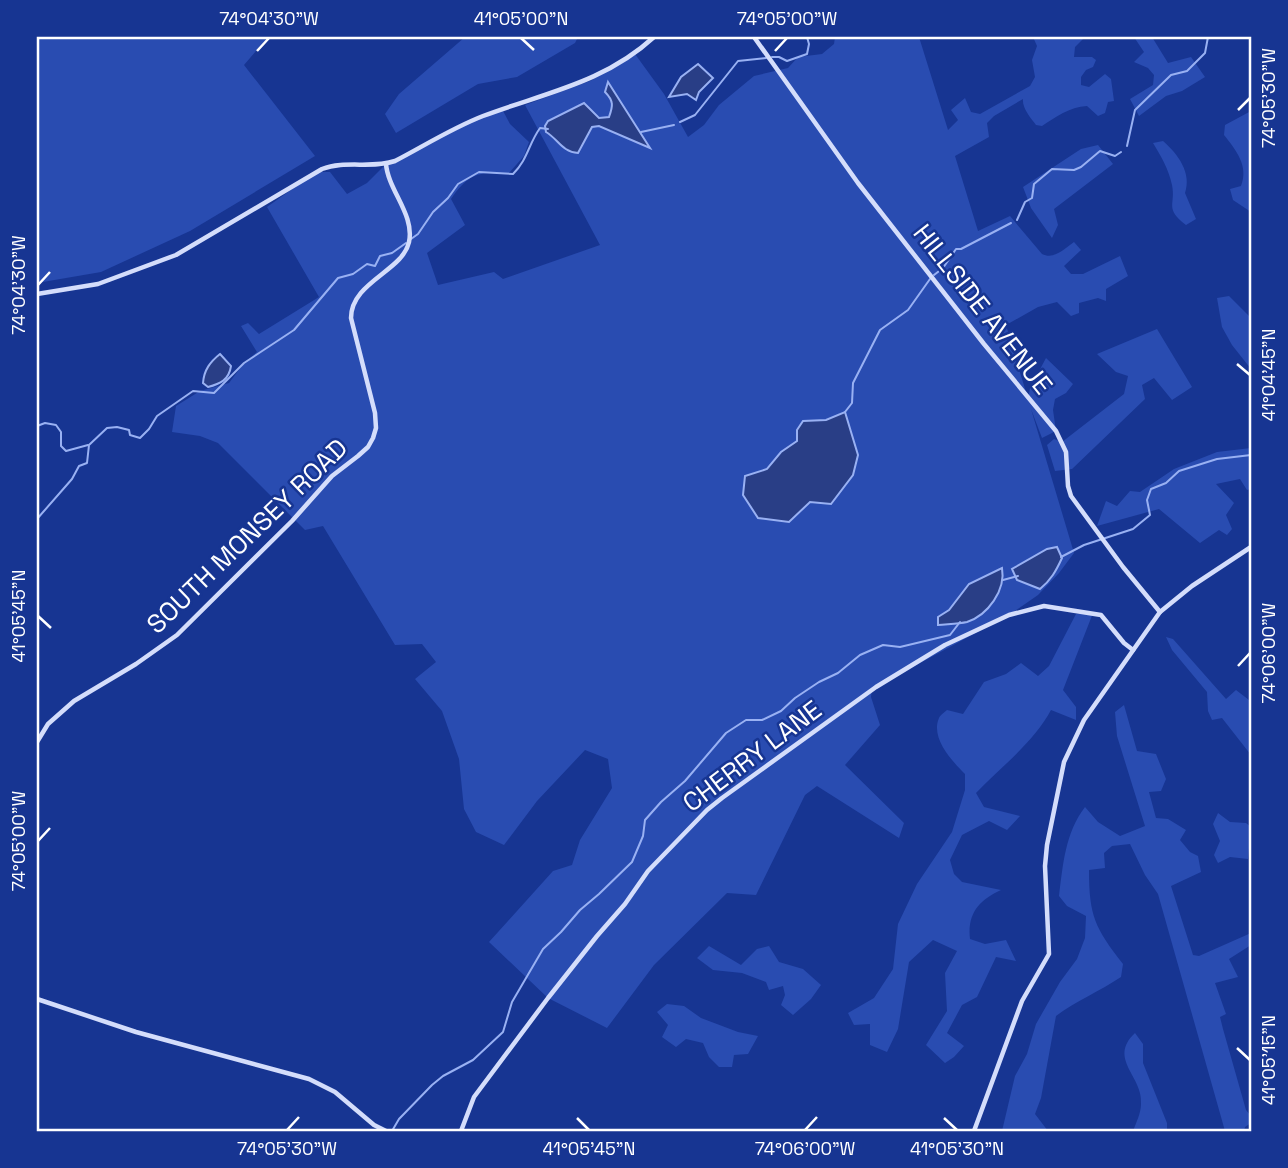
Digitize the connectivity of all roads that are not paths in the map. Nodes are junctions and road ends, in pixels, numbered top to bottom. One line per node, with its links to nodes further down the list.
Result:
1 (654, 37): 3 (street)
2 (754, 37): 6 (street, HILLSIDE AVENUE)
3 (386, 164): 4 (street); 8 (street, SOUTH MONSEY ROAD)
4 (37, 294)
5 (1251, 547): 6 (street)
6 (1160, 612): 7 (street)
7 (1133, 650): 11 (street, CHERRY LANE); 12 (street)
8 (37, 742)
9 (37, 999): 10 (street)
10 (386, 1131)
11 (461, 1131)
12 (974, 1131)

